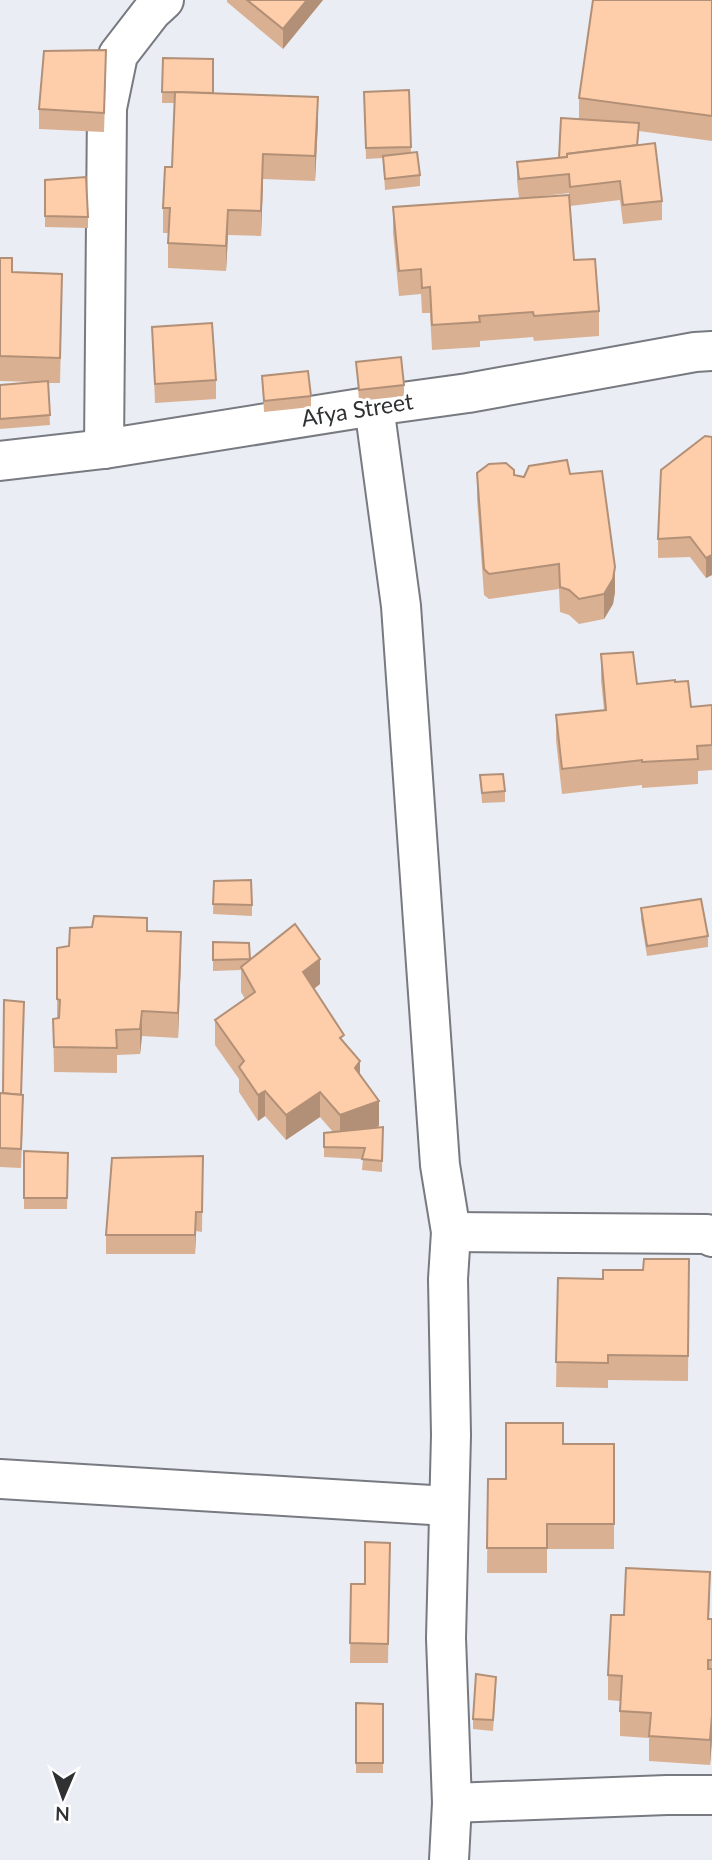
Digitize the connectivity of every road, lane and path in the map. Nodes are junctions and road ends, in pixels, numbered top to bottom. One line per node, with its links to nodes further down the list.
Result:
1 (164, 0): 4 (street)
2 (712, 351): 3 (street, Afya Street)
3 (374, 406): 4 (street, Afya Street); 6 (street)
4 (104, 449): 5 (street, Afya Street)
5 (0, 461)
6 (451, 1232): 7 (street); 9 (street)
7 (712, 1237)
8 (0, 1479): 9 (street)
9 (448, 1506): 11 (street)
10 (712, 1796): 11 (street)
11 (452, 1803): 12 (street)
12 (449, 1860)

